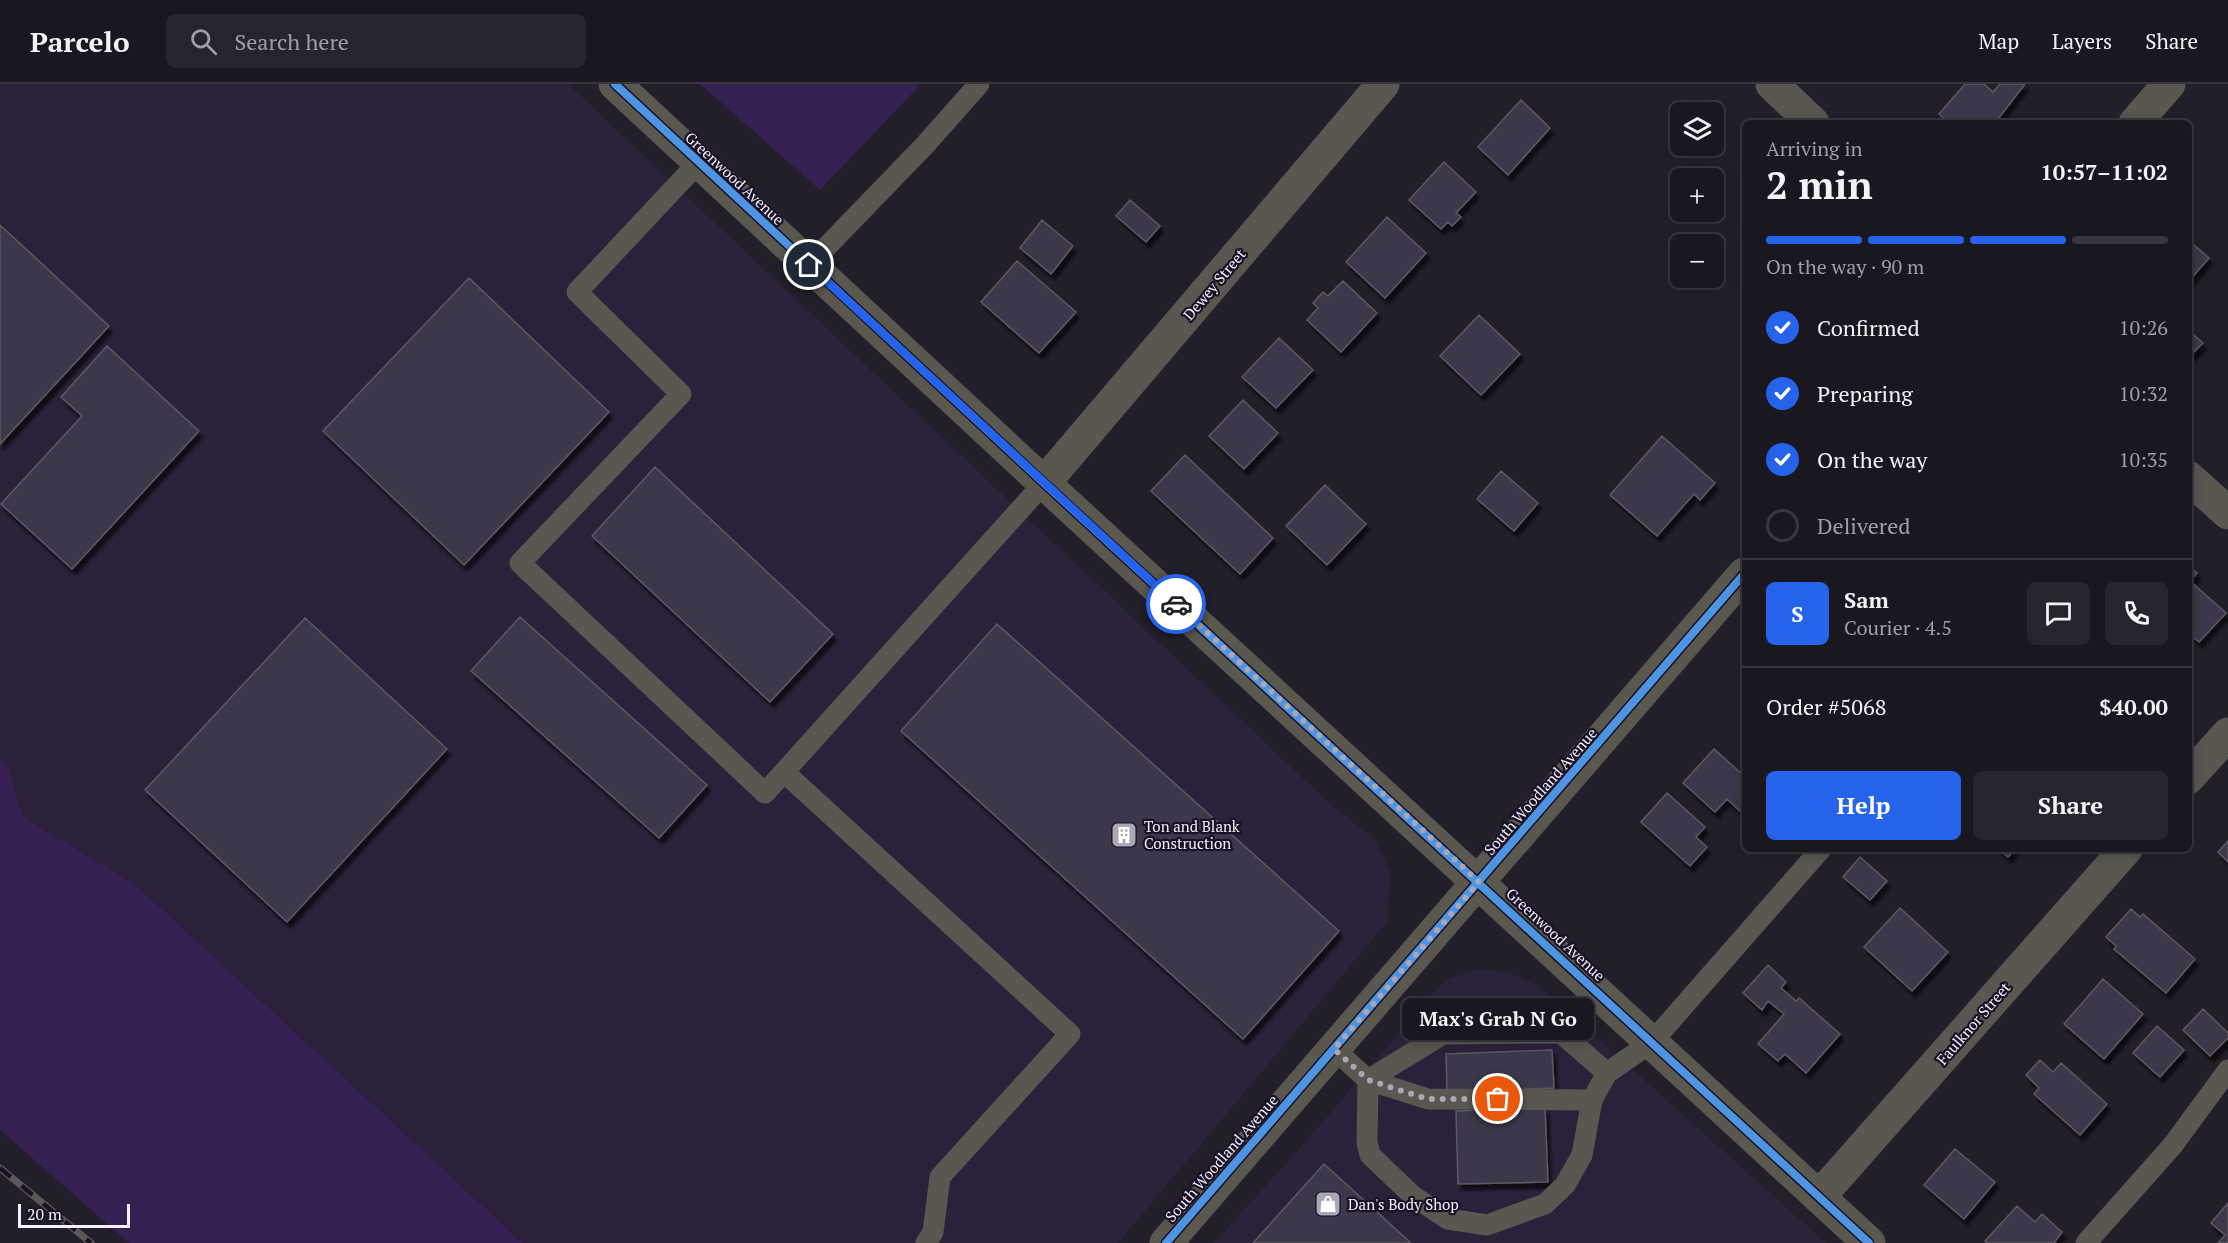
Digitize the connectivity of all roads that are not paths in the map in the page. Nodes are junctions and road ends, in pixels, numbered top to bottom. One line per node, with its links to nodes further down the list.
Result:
1 (615, 84): 8 (street, Greenwood Avenue)
2 (980, 84): 9 (lane)
3 (1383, 84): 11 (street, Dewey Street)
4 (1773, 84): 6 (street)
5 (2169, 84): 7 (street)
6 (1810, 120)
7 (2138, 120)
8 (699, 162): 9 (street, Greenwood Avenue); 15 (lane)
9 (809, 265): 11 (street, Greenwood Avenue)
10 (2192, 481): 12 (street)
11 (1044, 483): 15 (lane); 19 (street, Greenwood Avenue)
12 (2228, 513)
13 (1742, 576): 19 (street, South Woodland Avenue)
14 (2228, 734): 16 (street)
15 (784, 772): 27 (lane)
16 (2192, 774)
17 (1818, 852): 20 (lane)
18 (2123, 852): 26 (street, Faulknor Street)
19 (1479, 882): 20 (street, Greenwood Avenue); 21 (street, South Woodland Avenue)
20 (1652, 1042): 23 (lane); 26 (street, Greenwood Avenue)
21 (1334, 1049): 24 (lane); 28 (street, South Woodland Avenue)
22 (2228, 1070): 30 (lane)
23 (1607, 1073): 24 (lane); 25 (lane)
24 (1368, 1080): 25 (lane); 25 (lane)
25 (1592, 1100)
26 (1819, 1197): 29 (street, Greenwood Avenue)
27 (926, 1243)
28 (1166, 1243)
29 (1869, 1243)
30 (2086, 1243)

